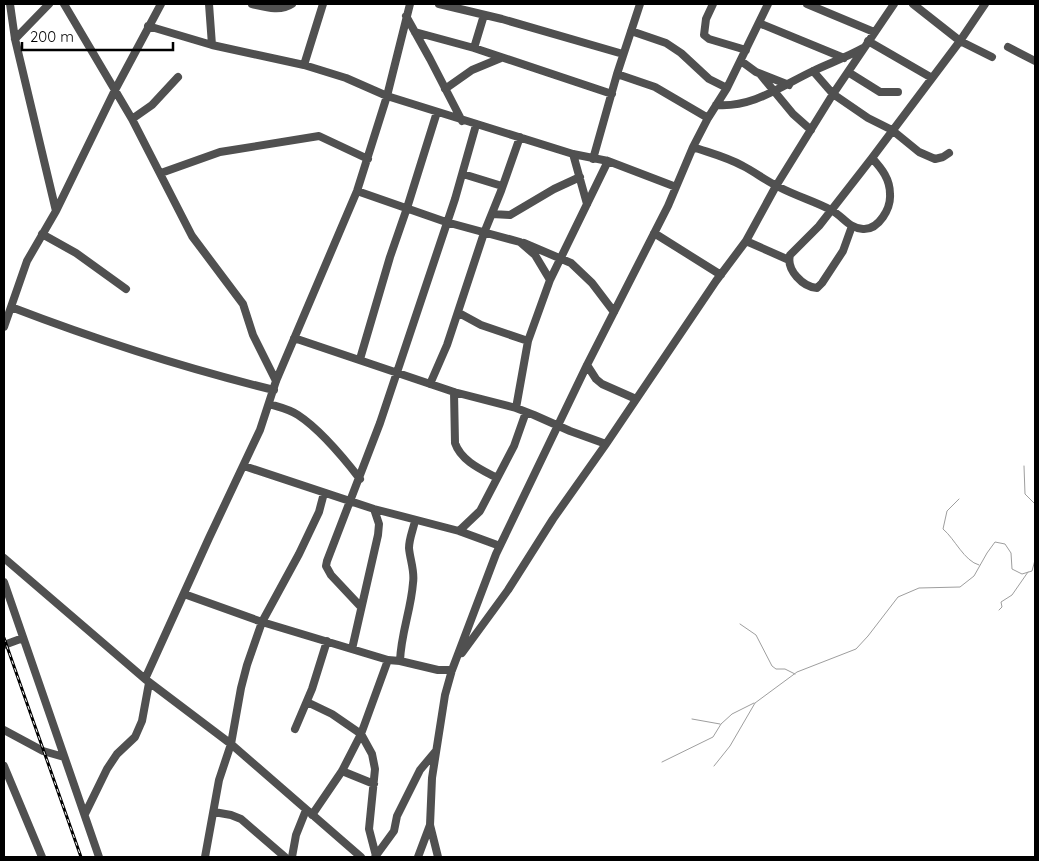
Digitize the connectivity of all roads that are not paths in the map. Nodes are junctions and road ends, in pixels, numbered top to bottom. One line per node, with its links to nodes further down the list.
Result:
1 (10, 4): 26 (street)
2 (49, 4): 26 (street)
3 (64, 4): 49 (street)
4 (161, 4): 22 (street)
5 (209, 4): 29 (street)
6 (252, 4): 7 (street)
7 (292, 4)
8 (323, 4): 39 (street)
9 (410, 4): 20 (street)
10 (439, 4): 19 (street)
11 (640, 4): 23 (street)
12 (713, 4): 32 (street)
13 (758, 4): 18 (street)
14 (807, 4): 25 (street)
15 (894, 4): 25 (street)
16 (913, 4): 27 (street)
17 (985, 4): 27 (street)
18 (767, 5): 21 (street)
19 (484, 15): 31 (street); 33 (street)
20 (406, 16): 24 (street); 54 (street)
21 (759, 23): 32 (street); 36 (street)
22 (148, 26): 29 (street); 49 (street)
23 (631, 31): 33 (street); 47 (street)
24 (415, 32): 31 (street); 48 (street)
25 (874, 32): 28 (street)
26 (15, 39): 81 (street)
27 (960, 41): 34 (street); 45 (street)
28 (866, 44): 36 (street); 41 (street); 45 (street)
29 (212, 46): 39 (street)
30 (1008, 47): 38 (street)
31 (474, 48): 35 (street)
32 (746, 50): 37 (street)
33 (624, 54): 42 (street)
34 (992, 57)
35 (501, 58): 48 (street); 52 (street)
36 (844, 58): 40 (street)
37 (741, 61): 43 (street); 47 (street)
38 (1035, 61)
39 (304, 65): 54 (street)
40 (813, 71): 46 (street); 53 (street)
41 (848, 72): 51 (street); 53 (street)
42 (617, 74): 52 (street); 57 (street)
43 (760, 74): 46 (street); 50 (street)
44 (178, 77): 58 (street)
45 (932, 78): 62 (street)
46 (789, 85): 50 (street)
47 (727, 88): 55 (street)
48 (446, 89): 59 (street)
49 (115, 90): 58 (street); 81 (street)
50 (774, 92): 55 (street); 61 (street)
51 (898, 92)
52 (612, 94): 69 (street)
53 (833, 94): 61 (street); 62 (street)
54 (387, 96): 56 (street); 68 (street)
55 (716, 106): 57 (street)
56 (437, 112): 59 (street); 79 (street)
57 (708, 118): 64 (street)
58 (132, 119): 71 (street)
59 (462, 121): 60 (street)
60 (476, 125): 63 (street); 72 (street)
61 (811, 130): 75 (street)
62 (892, 130): 65 (street); 67 (street)
63 (520, 137): 66 (street); 74 (street)
64 (693, 147): 75 (street); 76 (street)
65 (949, 153)
66 (572, 154): 69 (street); 73 (street)
67 (872, 158): 80 (street); 84 (street)
68 (368, 159): 71 (street); 77 (street)
69 (593, 159): 70 (street)
70 (608, 162): 76 (street); 78 (street)
71 (161, 173): 104 (street)
72 (463, 174): 74 (street); 83 (street)
73 (580, 177): 78 (street); 82 (street)
74 (502, 186): 82 (street)
75 (776, 186): 80 (street); 88 (street)
76 (676, 187): 86 (street)
77 (357, 191): 79 (street); 99 (street)
78 (588, 204): 90 (street)
79 (407, 208): 83 (street); 101 (street)
80 (831, 209): 84 (street); 91 (street)
81 (56, 210): 87 (street)
82 (492, 214): 85 (street)
83 (446, 222): 85 (street); 103 (street)
84 (852, 226): 91 (street)
85 (484, 232): 89 (street); 97 (street)
86 (654, 233): 92 (street); 96 (street)
87 (42, 234): 94 (street); 95 (street)
88 (746, 241): 91 (street); 92 (street)
89 (520, 242): 90 (street); 93 (street)
90 (560, 258): 93 (street); 96 (street)
91 (789, 260)
92 (720, 275): 108 (street)
93 (550, 280): 100 (street)
94 (126, 289)
95 (12, 307): 98 (street); 106 (street)
96 (614, 312): 102 (street)
97 (459, 313): 100 (street); 105 (street)
98 (4, 328)
99 (294, 338): 101 (street); 104 (street)
100 (528, 341): 110 (street)
101 (360, 359): 103 (street)
102 (587, 365): 108 (street); 112 (street)
103 (396, 373): 105 (street); 116 (street)
104 (276, 380): 106 (street)
105 (430, 384): 107 (street)
106 (274, 390): 109 (street)
107 (454, 392): 110 (street); 115 (street)
108 (636, 399): 113 (street)
109 (269, 404): 114 (street); 116 (street)
110 (516, 408): 111 (street)
111 (526, 412): 112 (street); 115 (street)
112 (557, 426): 113 (street); 122 (street)
113 (606, 444): 134 (street)
114 (244, 466): 117 (street); 125 (street)
115 (497, 478): 121 (street)
116 (360, 479): 118 (street)
117 (324, 493): 118 (street); 127 (street)
118 (351, 501): 119 (street); 126 (street)
119 (374, 510): 120 (street); 126 (street)
120 (415, 521): 121 (street); 133 (street)
121 (459, 531): 122 (street)
122 (500, 546): 134 (street)
123 (4, 558): 137 (street)
124 (4, 582): 128 (street)
125 (184, 594): 127 (street); 137 (street)
126 (362, 607): 131 (street)
127 (262, 622): 129 (street); 143 (street)
128 (23, 638): 130 (street); 145 (street)
129 (327, 642): 131 (street); 139 (street)
130 (4, 645)
131 (352, 649): 132 (street)
132 (388, 660): 133 (street); 142 (street)
133 (400, 661): 135 (street)
134 (456, 661): 136 (street)
135 (438, 670): 136 (street); 138 (street)
136 (452, 670): 138 (street)
137 (147, 681): 143 (street); 151 (street)
138 (448, 683): 144 (street)
139 (307, 702): 140 (street); 142 (street)
140 (295, 729)
141 (4, 730): 145 (street)
142 (361, 734): 147 (street); 148 (street)
143 (231, 744): 149 (street); 150 (street)
144 (436, 751): 152 (street); 153 (street)
145 (64, 757): 151 (street)
146 (4, 766): 154 (street)
147 (342, 771): 148 (street); 150 (street)
148 (374, 784): 153 (street)
149 (214, 812): 156 (street); 157 (street)
150 (309, 813): 158 (street); 159 (street)
151 (84, 814): 155 (street)
152 (430, 825): 160 (street); 161 (street)
153 (375, 856)
154 (42, 857)
155 (99, 857)
156 (205, 857)
157 (285, 857)
158 (292, 857)
159 (361, 857)
160 (418, 857)
161 (438, 857)

